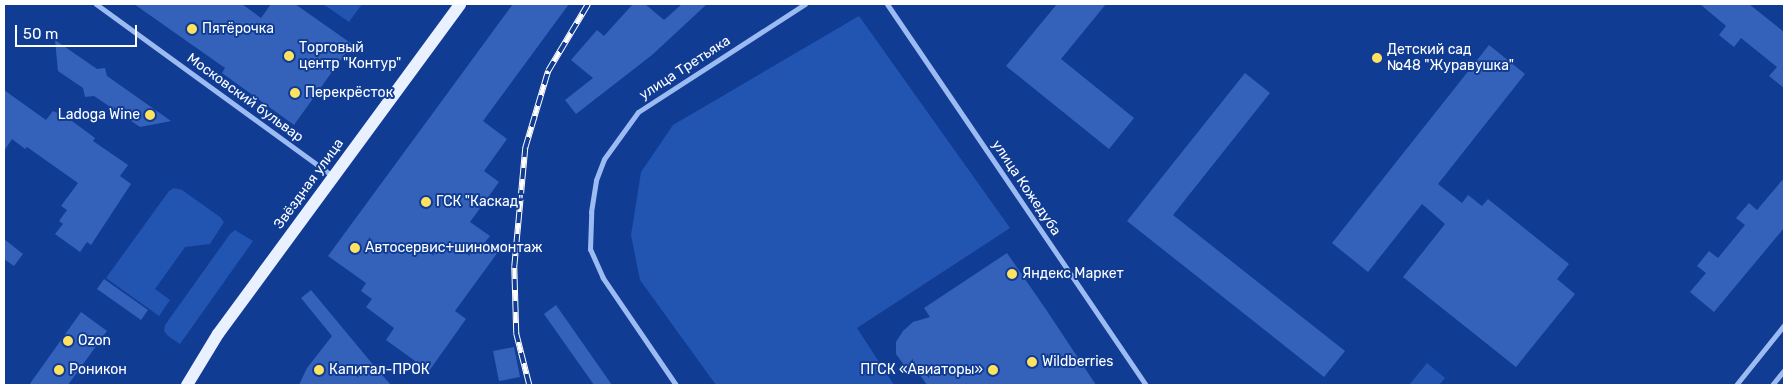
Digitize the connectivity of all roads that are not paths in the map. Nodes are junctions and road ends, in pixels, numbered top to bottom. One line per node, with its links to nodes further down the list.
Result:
1 (96, 4): 5 (street, Московский бульвар)
2 (460, 4): 5 (main road, Звёздная улица)
3 (805, 4): 9 (street, улица Третьяка)
4 (887, 4): 10 (street, улица Кожедуба)
5 (333, 176): 8 (main road, Звёздная улица)
6 (1784, 325): 11 (street)
7 (1784, 370): 12 (street)
8 (186, 385)
9 (676, 385)
10 (1146, 385)
11 (1736, 385)
12 (1772, 385)

